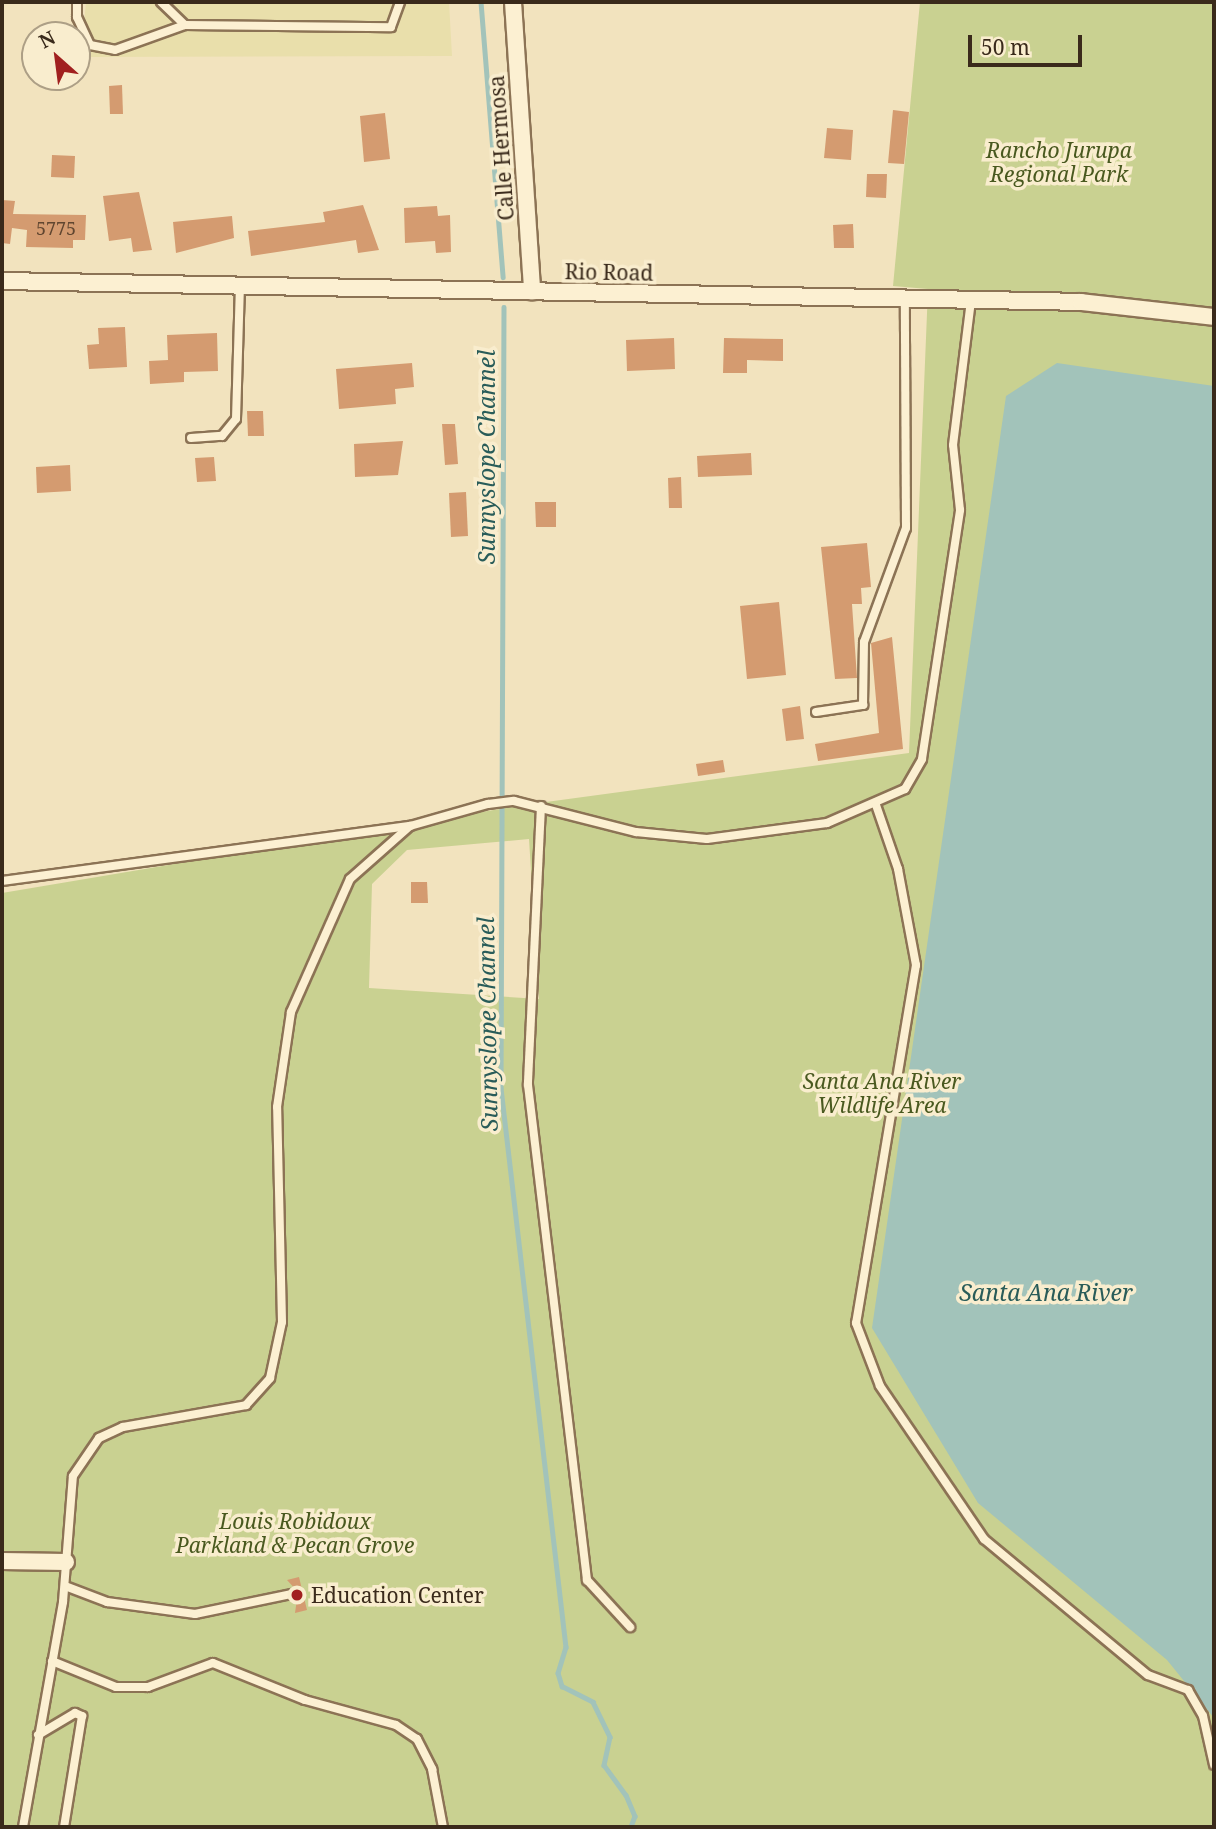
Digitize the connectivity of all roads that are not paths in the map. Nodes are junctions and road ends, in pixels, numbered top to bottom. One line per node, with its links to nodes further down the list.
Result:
1 (78, 2): 5 (lane)
2 (161, 2): 5 (lane)
3 (400, 2): 5 (lane)
4 (513, 2): 8 (street, Calle Hermosa)
5 (185, 25)
6 (2, 281): 7 (street, Rio Road)
7 (240, 285): 8 (street, Rio Road); 12 (lane)
8 (532, 291): 9 (street, Rio Road)
9 (905, 300): 10 (street, Rio Road); 13 (lane)
10 (971, 301): 11 (street, Rio Road); 14 (lane)
11 (1214, 317)
12 (191, 438)
13 (816, 712)
14 (876, 805): 15 (lane); 25 (lane)
15 (541, 806): 16 (lane); 22 (lane)
16 (410, 826): 17 (lane); 19 (lane)
17 (2, 881)
18 (2, 1561): 19 (street)
19 (66, 1562): 20 (lane)
20 (65, 1586): 21 (lane); 23 (lane)
21 (292, 1594)
22 (630, 1627)
23 (52, 1661): 24 (lane); 28 (lane)
24 (38, 1735): 26 (lane); 27 (lane)
25 (1214, 1765)
26 (23, 1827)
27 (64, 1827)
28 (443, 1827)

